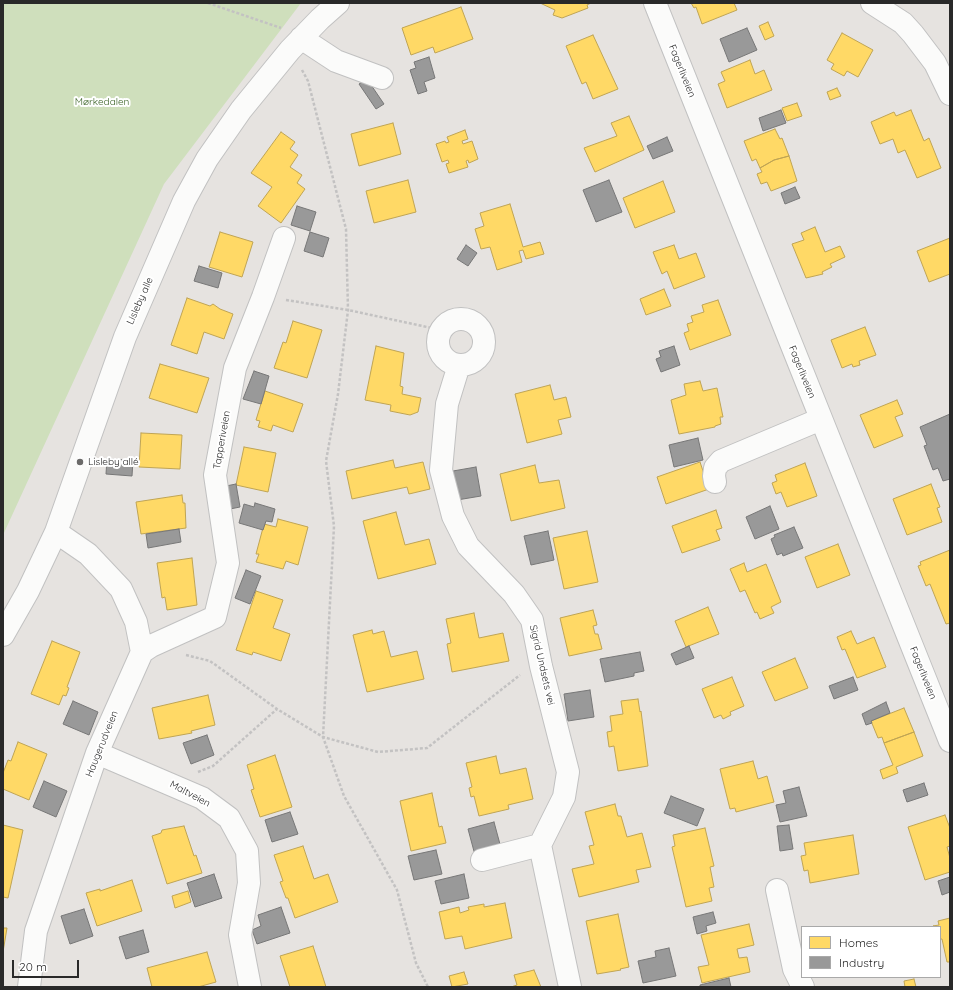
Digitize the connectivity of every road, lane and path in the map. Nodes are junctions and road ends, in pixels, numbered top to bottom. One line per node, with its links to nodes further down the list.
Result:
1 (208, 3): 5 (path)
2 (338, 3): 5 (street, Lisleby alle)
3 (655, 3): 13 (street, Fagerliveien)
4 (872, 3): 7 (street)
5 (296, 44): 6 (street); 10 (path); 15 (street, Lisleby alle)
6 (382, 78)
7 (950, 94)
8 (284, 238): 9 (street, Tapperiveien)
9 (263, 297): 10 (path); 17 (street, Tapperiveien)
10 (348, 310): 11 (path); 20 (path)
11 (441, 330): 12 (street); 12 (street)
12 (459, 365): 18 (street, Sigrid Undsets vei)
13 (820, 419): 14 (street); 21 (street, Fagerliveien)
14 (715, 482)
15 (56, 532): 16 (street, Lisleby alle); 17 (street)
16 (3, 635)
17 (147, 649): 19 (path); 22 (street, Haugerudveien)
18 (541, 666): 20 (path); 24 (street, Sigrid Undsets vei)
19 (276, 709): 20 (path); 23 (path)
20 (323, 737): 29 (path)
21 (950, 741)
22 (97, 753): 23 (street, Maltveien); 27 (street, Haugerudveien)
23 (171, 783): 28 (street, Maltveien)
24 (540, 845): 25 (street); 30 (street)
25 (482, 860)
26 (777, 890): 31 (street)
27 (29, 987)
28 (250, 987)
29 (428, 987)
30 (570, 987)
31 (803, 987)

